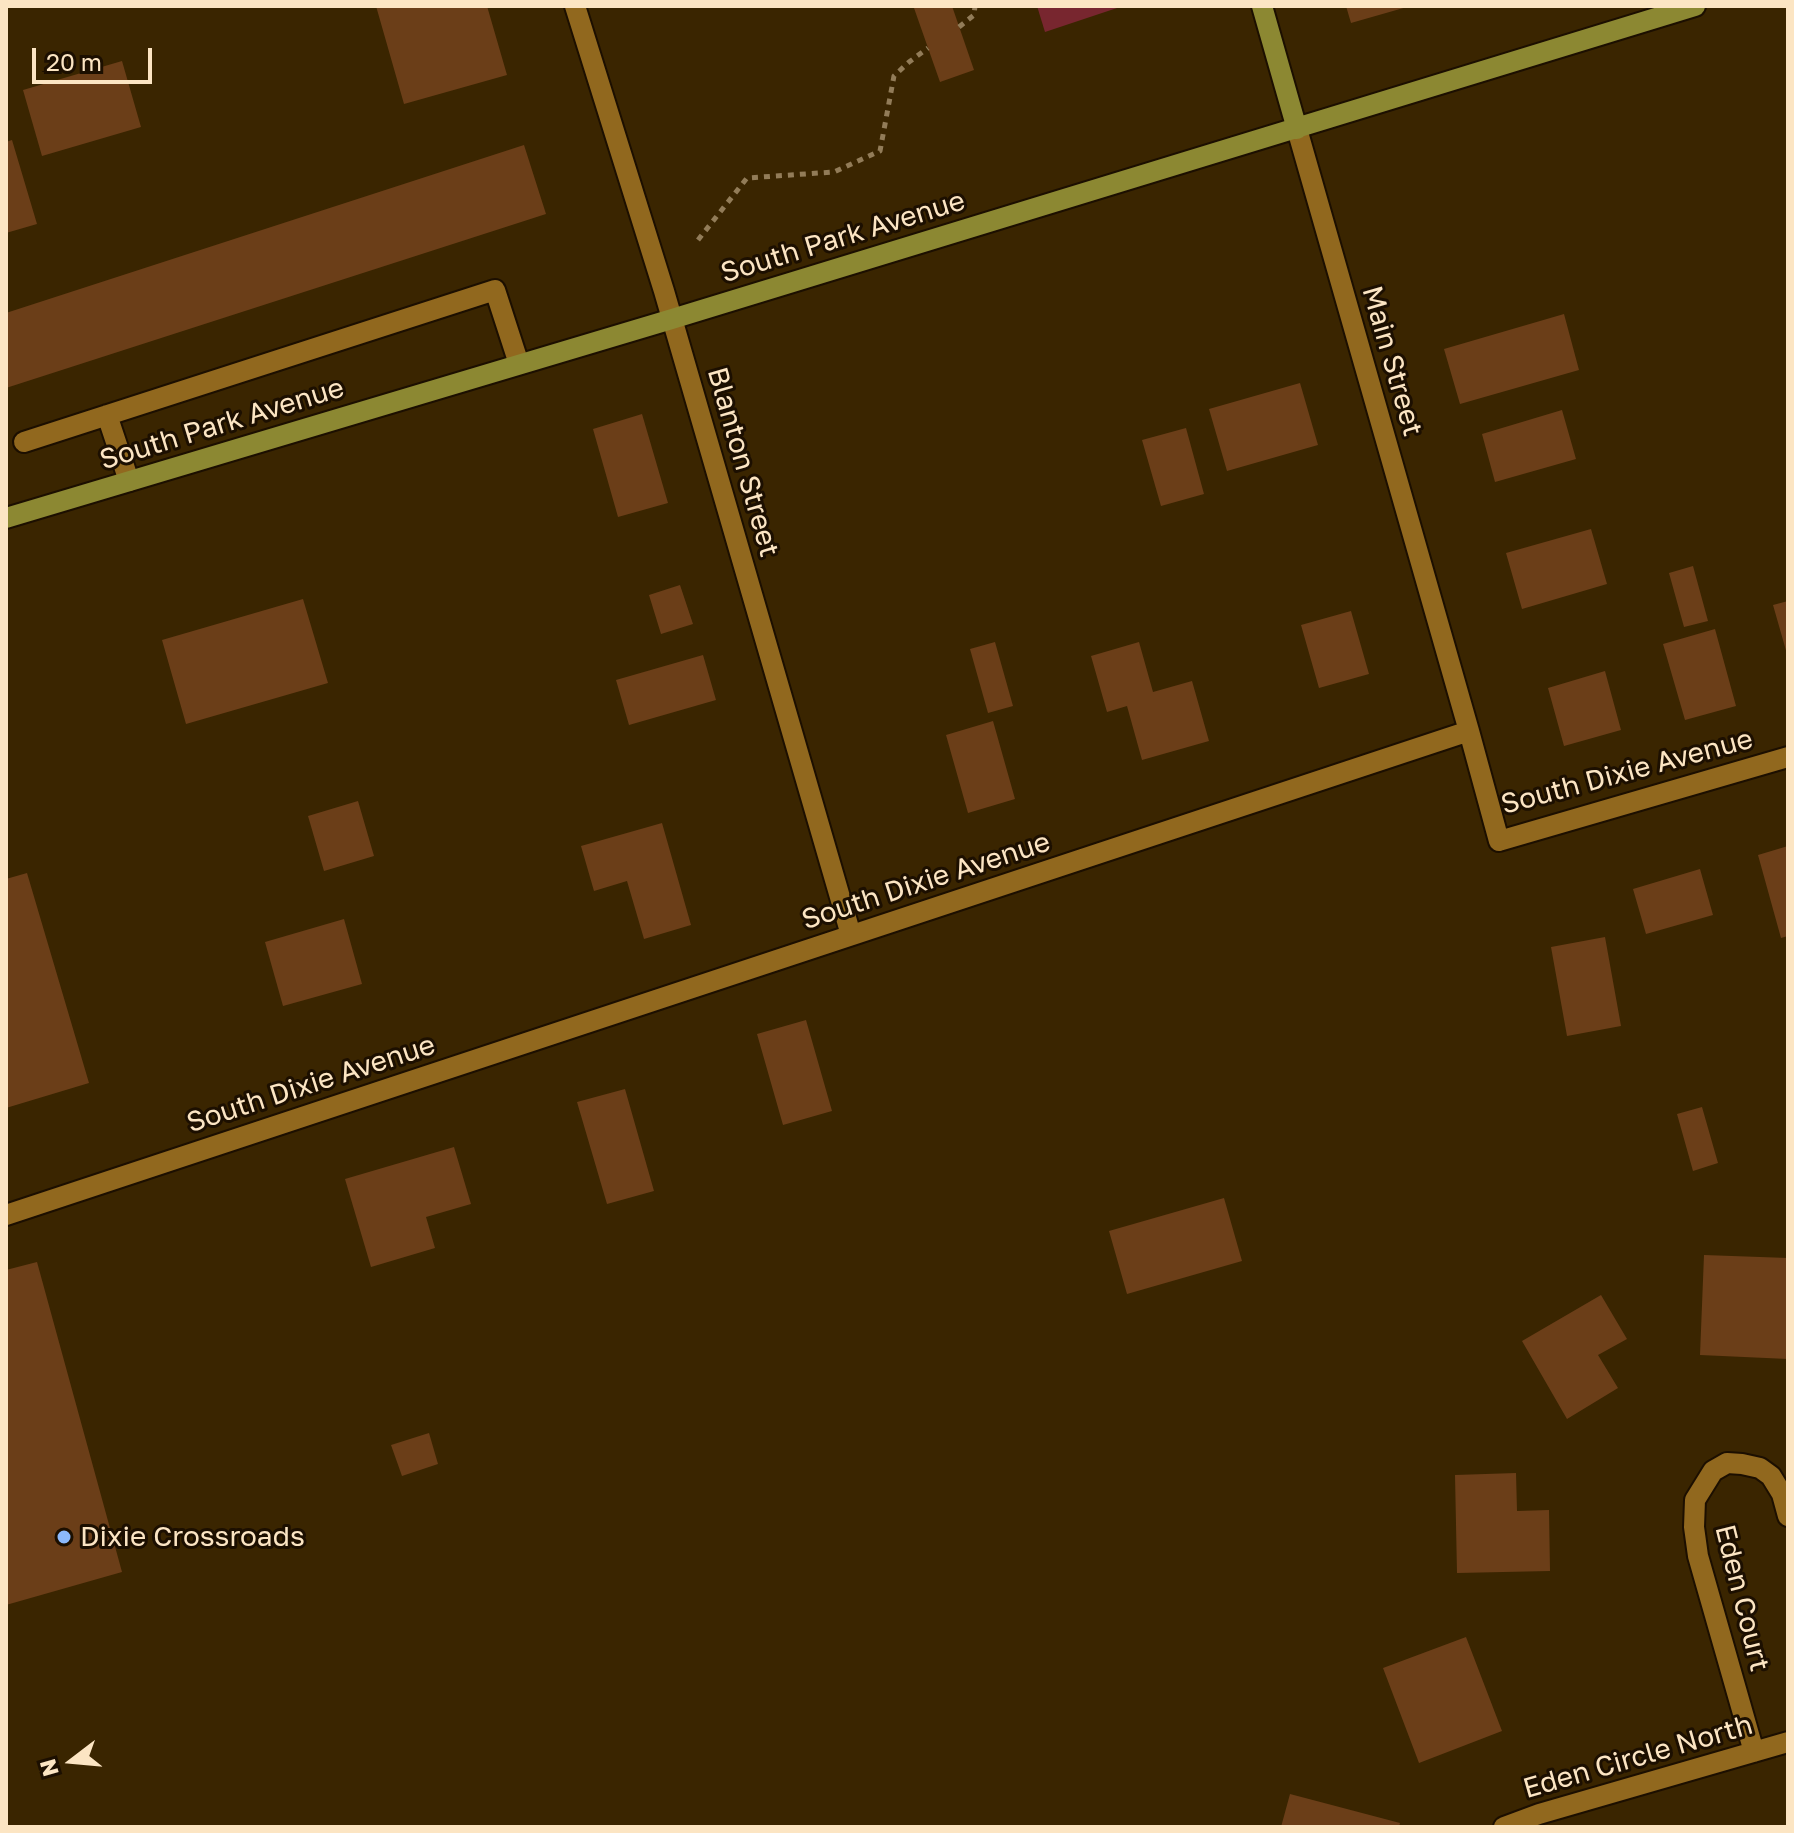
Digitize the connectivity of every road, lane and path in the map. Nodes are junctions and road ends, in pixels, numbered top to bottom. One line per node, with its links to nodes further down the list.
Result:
1 (575, 6): 9 (street, Blanton Street)
2 (975, 6): 5 (path)
3 (1262, 6): 7 (street, Main Street)
4 (1695, 6): 7 (street, South Park Avenue)
5 (959, 27)
6 (928, 48): 8 (path)
7 (1297, 129): 9 (street, South Park Avenue); 15 (street, Main Street)
8 (698, 240)
9 (672, 319): 10 (street, South Park Avenue); 17 (street, Blanton Street)
10 (519, 364): 11 (street); 13 (street, South Park Avenue)
11 (107, 415): 12 (street); 13 (street)
12 (24, 442)
13 (129, 481): 14 (street, South Park Avenue)
14 (6, 518)
15 (1469, 731): 16 (street, South Dixie Avenue); 17 (street, South Dixie Avenue)
16 (1788, 757)
17 (851, 935): 18 (street, South Dixie Avenue)
18 (6, 1215)
19 (1788, 1516): 21 (street, Eden Court)
20 (1788, 1742): 21 (street, Eden Circle North)
21 (1754, 1752): 22 (street, Eden Circle North)
22 (1504, 1827)

